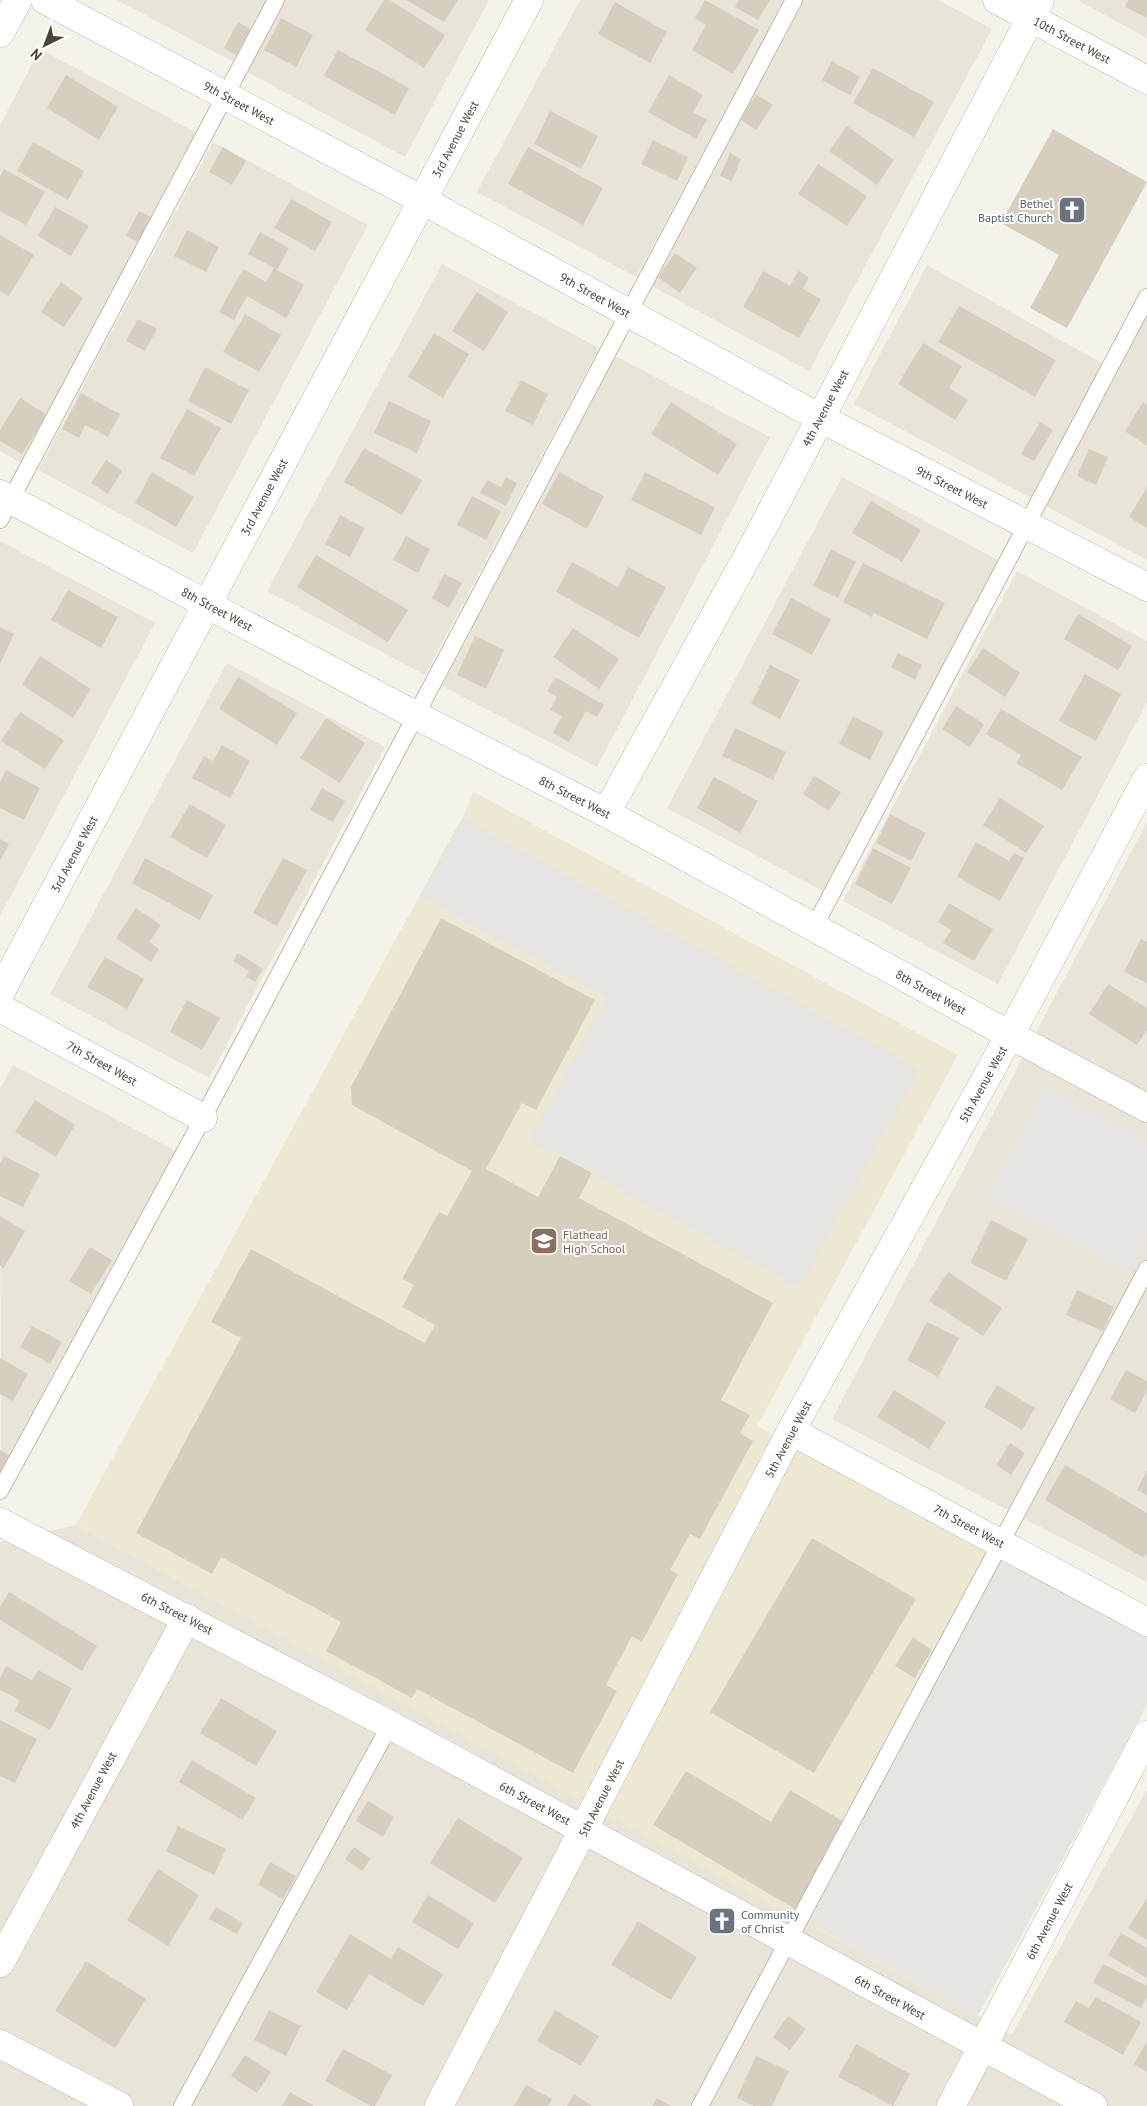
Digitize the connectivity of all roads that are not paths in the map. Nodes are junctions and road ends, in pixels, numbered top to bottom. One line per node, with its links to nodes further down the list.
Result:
1 (18, 0): 8 (street)
2 (46, 0): 10 (street, 9th Street West)
3 (276, 0): 10 (lane)
4 (529, 0): 11 (street, 3rd Avenue West)
5 (794, 0): 13 (lane)
6 (997, 0): 7 (street, 10th Street West)
7 (1035, 9): 9 (street, 10th Street West); 14 (street, 4th Avenue West)
8 (0, 33)
9 (1147, 80)
10 (224, 95): 11 (street, 9th Street West); 15 (lane)
11 (422, 200): 13 (street, 9th Street West); 18 (street, 3rd Avenue West)
12 (1147, 297): 16 (lane)
13 (627, 313): 14 (street, 9th Street West); 19 (lane)
14 (820, 418): 16 (street, 9th Street West); 21 (street, 4th Avenue West)
15 (4, 504): 18 (street, 8th Street West)
16 (1026, 524): 17 (street, 9th Street West); 22 (lane)
17 (1147, 587)
18 (207, 604): 19 (street, 8th Street West); 23 (street, 3rd Avenue West)
19 (415, 715): 21 (street, 8th Street West); 27 (lane)
20 (1147, 778): 25 (street, 5th Avenue West)
21 (606, 813): 22 (street, 8th Street West)
22 (814, 927): 25 (street, 8th Street West)
23 (0, 993)
24 (0, 1008): 27 (street, 7th Street West)
25 (1010, 1035): 26 (street, 8th Street West); 29 (street, 5th Avenue West)
26 (1147, 1108)
27 (203, 1118): 30 (lane)
28 (1147, 1268): 32 (lane)
29 (791, 1431): 32 (street, 7th Street West); 37 (street, 5th Avenue West)
30 (0, 1491)
31 (0, 1522): 33 (street, 6th Street West)
32 (1002, 1544): 34 (street, 7th Street West); 38 (lane)
33 (187, 1618): 35 (street, 6th Street West); 39 (street, 4th Avenue West)
34 (1147, 1622)
35 (390, 1725): 37 (street, 6th Street West); 43 (lane)
36 (1147, 1735): 41 (street, 6th Avenue West)
37 (584, 1830): 38 (street, 6th Street West); 44 (street, 5th Avenue West)
38 (788, 1940): 41 (street, 6th Street West); 45 (lane)
39 (0, 1963)
40 (0, 2044): 42 (street)
41 (981, 2048): 46 (street, 6th Avenue West); 47 (street, 6th Street West)
42 (119, 2106)
43 (182, 2106)
44 (439, 2106)
45 (700, 2106)
46 (951, 2106)
47 (1093, 2106)

